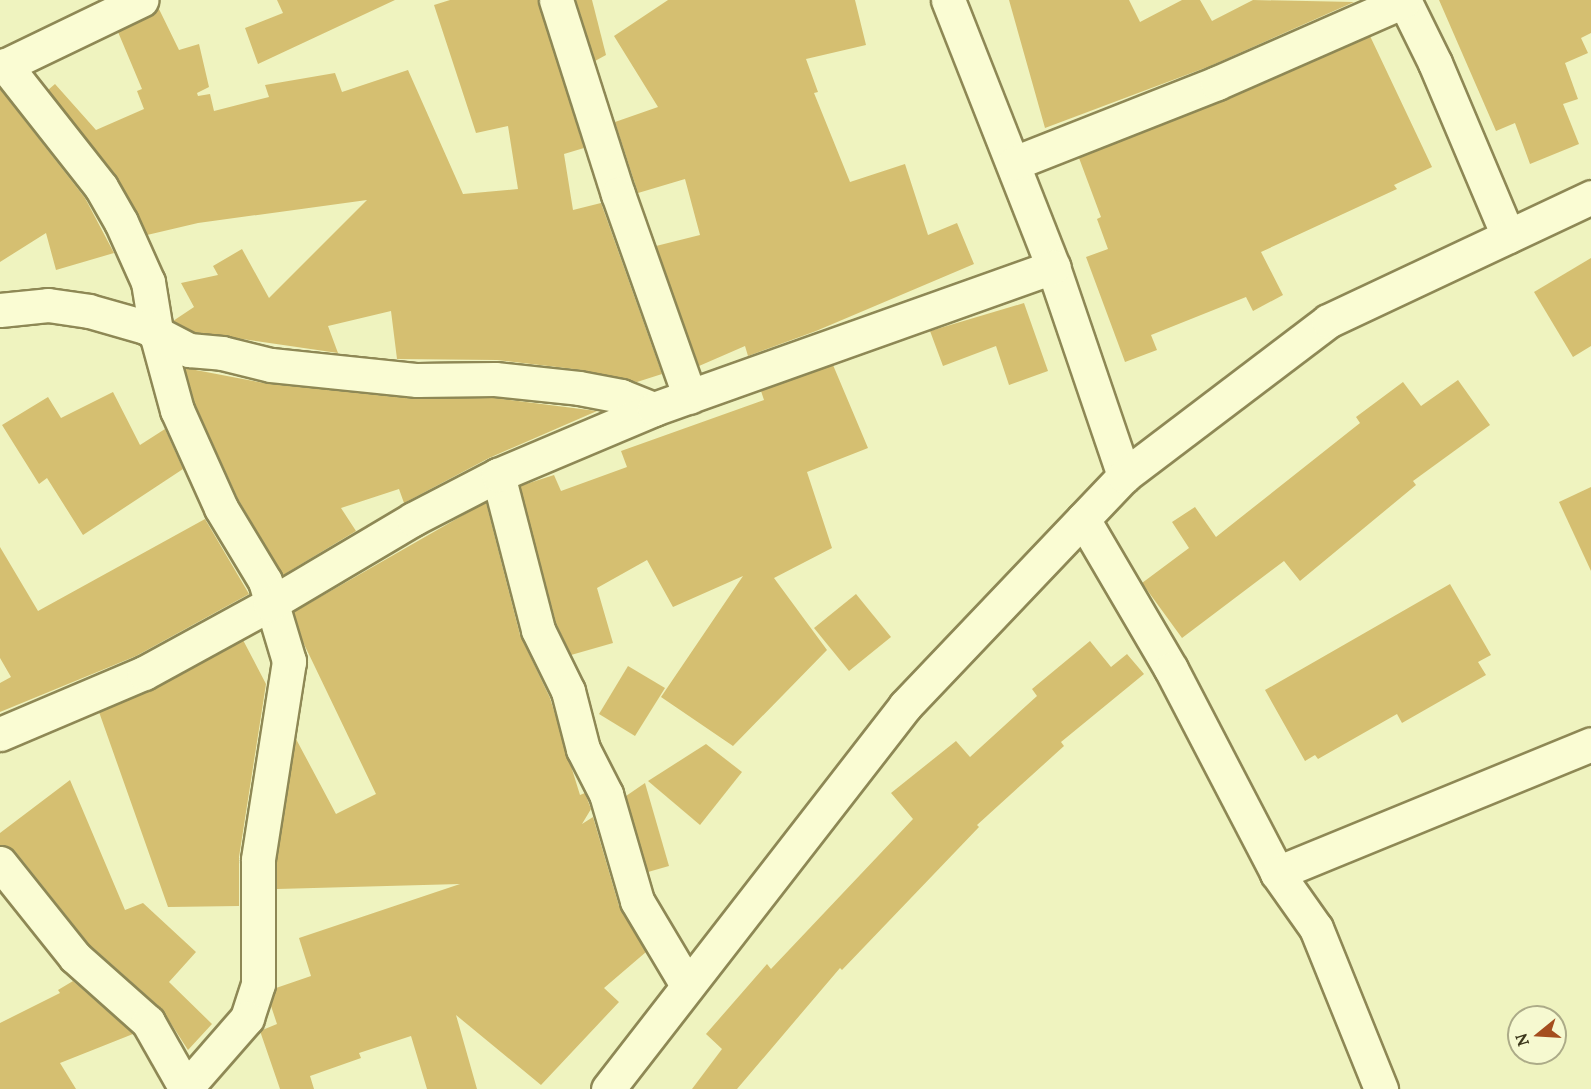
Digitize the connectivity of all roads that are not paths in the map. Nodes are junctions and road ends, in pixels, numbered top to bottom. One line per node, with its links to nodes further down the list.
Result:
1 (141, 0): 5 (street)
2 (556, 0): 12 (street)
3 (948, 0): 6 (street)
4 (1404, 1): 6 (street); 8 (street)
5 (3, 66): 11 (street)
6 (1014, 163): 9 (street)
7 (1591, 197): 8 (street)
8 (1508, 236): 15 (street)
9 (1053, 267): 12 (street); 15 (street)
10 (0, 310): 11 (street)
11 (157, 336): 13 (street); 17 (street)
12 (690, 397): 13 (street)
13 (654, 409): 14 (street)
14 (498, 475): 17 (street); 22 (street)
15 (1124, 477): 16 (street)
16 (1083, 519): 21 (street); 22 (street)
17 (270, 604): 18 (street); 23 (street)
18 (0, 734)
19 (1591, 744): 21 (street)
20 (0, 863): 23 (street)
21 (1277, 873): 25 (street)
22 (687, 985): 24 (street)
23 (185, 1088)
24 (608, 1089)
25 (1381, 1089)

